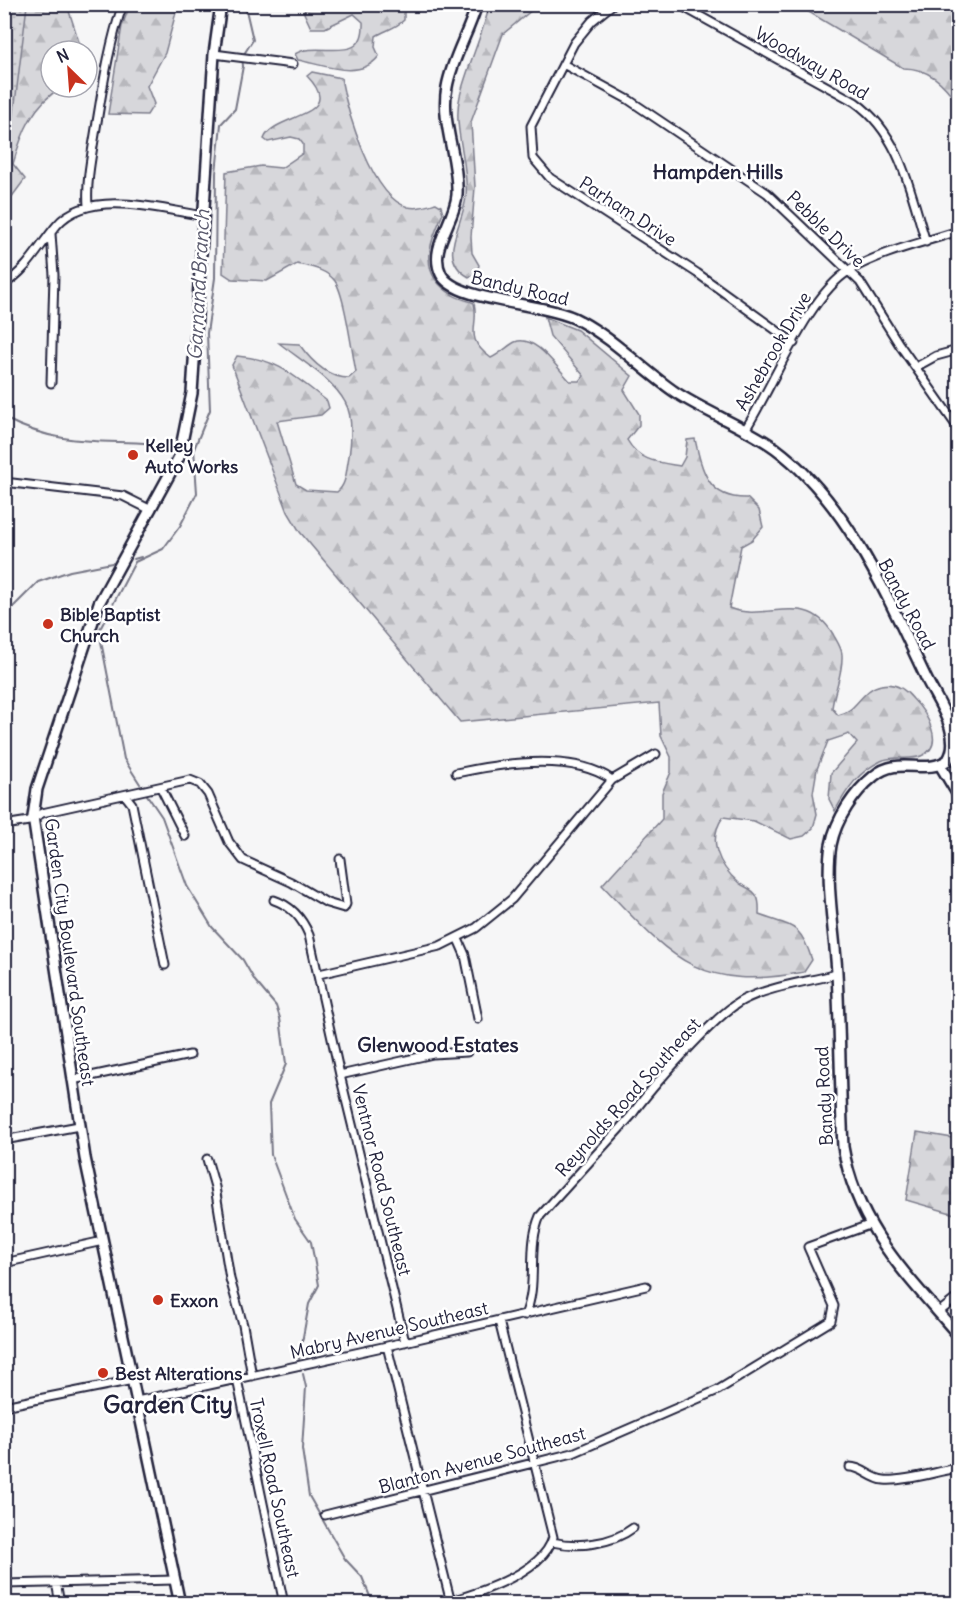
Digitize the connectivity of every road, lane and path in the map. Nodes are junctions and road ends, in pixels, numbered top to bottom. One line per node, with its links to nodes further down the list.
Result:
1 (123, 4): 9 (street)
2 (221, 4): 6 (street, Garden City Boulevard Southeast)
3 (477, 4): 21 (street, Bandy Road)
4 (613, 4): 8 (street)
5 (678, 4): 13 (street, Woodway Road)
6 (214, 54): 7 (street); 10 (street, Garden City Boulevard Southeast)
7 (293, 64)
8 (563, 64): 14 (street, Pebble Drive); 16 (street, Parham Drive)
9 (88, 206): 10 (street); 12 (street)
10 (203, 216): 23 (street, Garden City Boulevard Southeast)
11 (958, 231): 13 (street, Ashebrook Drive)
12 (51, 234): 15 (street); 19 (street)
13 (926, 242): 14 (street, Ashebrook Drive)
14 (850, 270): 16 (street, Ashebrook Drive); 18 (street, Pebble Drive)
15 (4, 284)
16 (794, 343): 21 (street, Ashebrook Drive)
17 (958, 350): 18 (street)
18 (916, 367): 20 (street, Pebble Drive)
19 (51, 382)
20 (958, 428)
21 (745, 430): 25 (street, Bandy Road)
22 (4, 482): 23 (street)
23 (151, 510): 31 (street, Garden City Boulevard Southeast)
24 (656, 754): 27 (street)
25 (940, 765): 30 (street); 39 (street, Bandy Road)
26 (456, 773): 27 (street)
27 (612, 780): 36 (street)
28 (161, 788): 29 (street); 33 (street); 34 (street)
29 (125, 795): 31 (street); 37 (street)
30 (958, 795)
31 (33, 817): 32 (street); 44 (street, Garden City Boulevard Southeast)
32 (4, 825)
33 (185, 836)
34 (340, 859)
35 (274, 900): 38 (street, Ventnor Road Southeast)
36 (458, 939): 38 (street); 40 (street)
37 (165, 965)
38 (319, 974): 43 (street, Ventnor Road Southeast)
39 (837, 974): 48 (street, Bandy Road); 54 (street, Reynolds Road Southeast)
40 (478, 1019)
41 (467, 1052): 43 (street)
42 (190, 1054): 44 (street)
43 (340, 1075): 57 (street, Ventnor Road Southeast)
44 (72, 1080): 45 (street, Garden City Boulevard Southeast)
45 (79, 1126): 46 (street); 49 (street, Garden City Boulevard Southeast)
46 (4, 1140)
47 (207, 1159): 59 (street, Troxell Road Southeast)
48 (869, 1225): 53 (street, Bandy Road); 64 (street, Blanton Avenue Southeast)
49 (103, 1241): 50 (street); 61 (street, Garden City Boulevard Southeast)
50 (4, 1263)
51 (646, 1286): 54 (street, Mabry Avenue Southeast)
52 (958, 1297): 53 (street)
53 (939, 1312): 56 (street, Bandy Road)
54 (525, 1315): 55 (street, Mabry Avenue Southeast)
55 (499, 1321): 57 (street, Mabry Avenue Southeast); 64 (street)
56 (958, 1335)
57 (405, 1342): 58 (street, Mabry Avenue Southeast)
58 (387, 1346): 59 (street, Mabry Avenue Southeast); 67 (street)
59 (252, 1376): 60 (street, Mabry Avenue Southeast)
60 (237, 1379): 62 (street, Mabry Avenue Southeast); 77 (street, Troxell Road Southeast)
61 (133, 1380): 62 (street, Garden City Boulevard Southeast); 63 (street)
62 (137, 1401): 71 (street, Garden City Boulevard Southeast)
63 (4, 1406)
64 (534, 1462): 67 (street, Blanton Avenue Southeast); 70 (street)
65 (849, 1467): 66 (street)
66 (958, 1468)
67 (423, 1492): 68 (street, Blanton Avenue Southeast); 74 (street)
68 (325, 1515)
69 (633, 1528): 70 (street)
70 (552, 1542): 74 (street)
71 (175, 1580): 72 (street); 76 (street, Garden City Boulevard Southeast)
72 (56, 1582): 73 (street); 75 (street)
73 (4, 1584)
74 (451, 1602): 78 (street)
75 (60, 1604)
76 (180, 1604)
77 (284, 1604)
78 (441, 1604)

